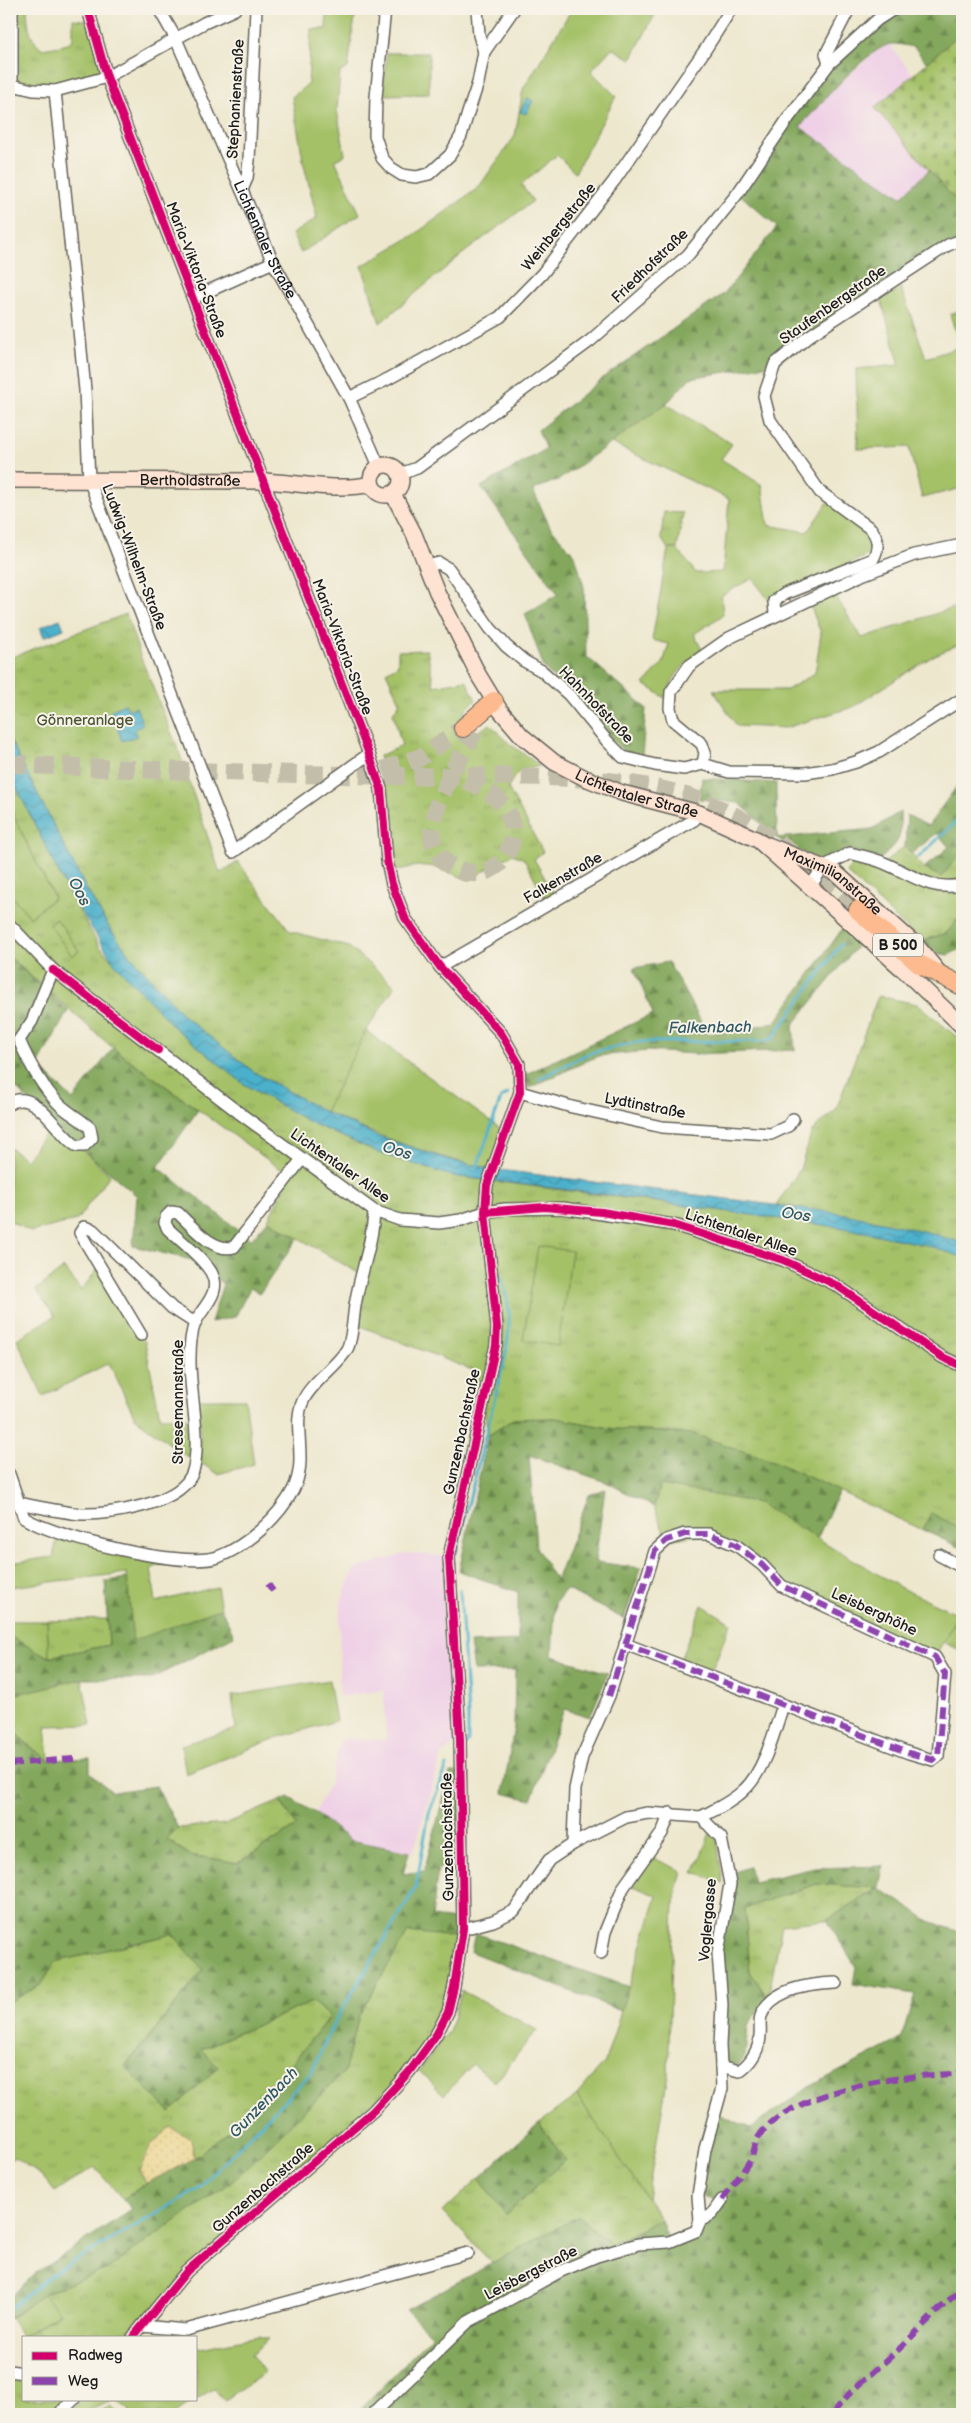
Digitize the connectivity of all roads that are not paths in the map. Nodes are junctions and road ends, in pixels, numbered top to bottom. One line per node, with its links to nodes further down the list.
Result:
1 (12, 9): 16 (street)
2 (88, 9): 15 (street, Maria-Viktoria-Straße)
3 (159, 9): 12 (street, Lichtentaler Straße)
4 (235, 9): 12 (street)
5 (256, 9): 19 (street, Stephanienstraße)
6 (385, 9): 13 (street)
7 (477, 9): 13 (street)
8 (514, 9): 13 (street)
9 (731, 9): 23 (street, Weinbergstraße)
10 (849, 9): 14 (street)
11 (894, 9): 14 (street, Friedhofstraße)
12 (176, 39): 15 (street); 19 (street, Lichtentaler Straße)
13 (484, 52)
14 (829, 64): 25 (street, Friedhofstraße)
15 (107, 77): 17 (street); 22 (street, Maria-Viktoria-Straße)
16 (12, 84): 17 (street); 18 (street)
17 (56, 91): 27 (street, Ludwig-Wilhelm-Straße)
18 (9, 101)
19 (242, 190): 21 (street, Lichtentaler Straße)
20 (962, 240): 33 (street, Staufenbergstraße)
21 (273, 262): 22 (street); 23 (street, Lichtentaler Straße)
22 (193, 298): 28 (street, Maria-Viktoria-Straße)
23 (349, 398): 24 (street, Lichtentaler Straße)
24 (379, 466): 25 (main road); 29 (main road)
25 (400, 474): 30 (main road)
26 (9, 480): 27 (main road, Bertholdstraße)
27 (89, 480): 28 (main road, Bertholdstraße); 37 (street, Ludwig-Wilhelm-Straße)
28 (262, 481): 29 (main road, Bertholdstraße); 37 (street, Maria-Viktoria-Straße)
29 (371, 484): 30 (main road)
30 (393, 494): 32 (main road, Lichtentaler Straße)
31 (962, 545): 33 (street)
32 (427, 566): 35 (main road, Lichtentaler Straße); 38 (street, Hahnhofstraße)
33 (775, 614): 38 (street)
34 (962, 699): 38 (street)
35 (496, 705): 36 (main road); 39 (main road, Lichtentaler Straße)
36 (469, 730)
37 (370, 754): 46 (street, Maria-Viktoria-Straße)
38 (703, 764)
39 (699, 813): 40 (main road, Lichtentaler Straße); 46 (street, Falkenstraße)
40 (758, 840): 41 (main road, Maximilianstraße); 43 (main road, Lichtentaler Straße)
41 (823, 867): 42 (street); 43 (street); 48 (main road, Maximilianstraße)
42 (962, 885)
43 (810, 887): 50 (main road, Lichtentaler Straße)
44 (858, 910): 48 (main road, Maximilianstraße / B 500)
45 (9, 924): 47 (street, Lichtentaler Allee)
46 (440, 967): 53 (street, Maria-Viktoria-Straße)
47 (53, 970): 51 (street); 56 (street, Lichtentaler Allee)
48 (941, 977): 49 (main road, Maximilianstraße / B 500)
49 (962, 986)
50 (962, 1026)
51 (19, 1040): 52 (street); 54 (street)
52 (9, 1048)
53 (520, 1092): 55 (street, Lydtinstraße); 58 (street, Maria-Viktoria-Straße)
54 (9, 1104)
55 (793, 1119)
56 (302, 1159): 57 (street, Lichtentaler Allee); 59 (street, Stresemannstraße)
57 (374, 1211): 58 (street, Lichtentaler Allee); 63 (street)
58 (485, 1212): 61 (street, Lichtentaler Allee); 71 (street, Gunzenbachstraße)
59 (195, 1323): 60 (street, Stresemannstraße); 63 (street, Stresemannstraße)
60 (141, 1336)
61 (962, 1366)
62 (9, 1474): 63 (street)
63 (16, 1511)
64 (940, 1555): 65 (street)
65 (962, 1567)
66 (625, 1644): 67 (street, Leisberghöhe); 67 (street, Leisberghöhe); 70 (street, Leisberghöhe)
67 (783, 1705): 69 (street)
68 (670, 1813): 69 (street); 70 (street); 72 (street)
69 (701, 1817): 74 (street, Voglergasse)
70 (573, 1844): 71 (street)
71 (463, 1929): 78 (street, Gunzenbachstraße)
72 (601, 1952)
73 (836, 1983): 74 (street)
74 (721, 2066): 76 (street, Voglergasse)
75 (722, 2200): 76 (street, Leisbergstraße)
76 (700, 2221): 84 (street, Leisbergstraße)
77 (468, 2253): 78 (street)
78 (142, 2326): 79 (street, Gunzenbachstraße)
79 (134, 2336)
80 (9, 2370): 81 (street)
81 (22, 2373)
82 (73, 2400): 83 (street)
83 (59, 2414)
84 (373, 2414)

